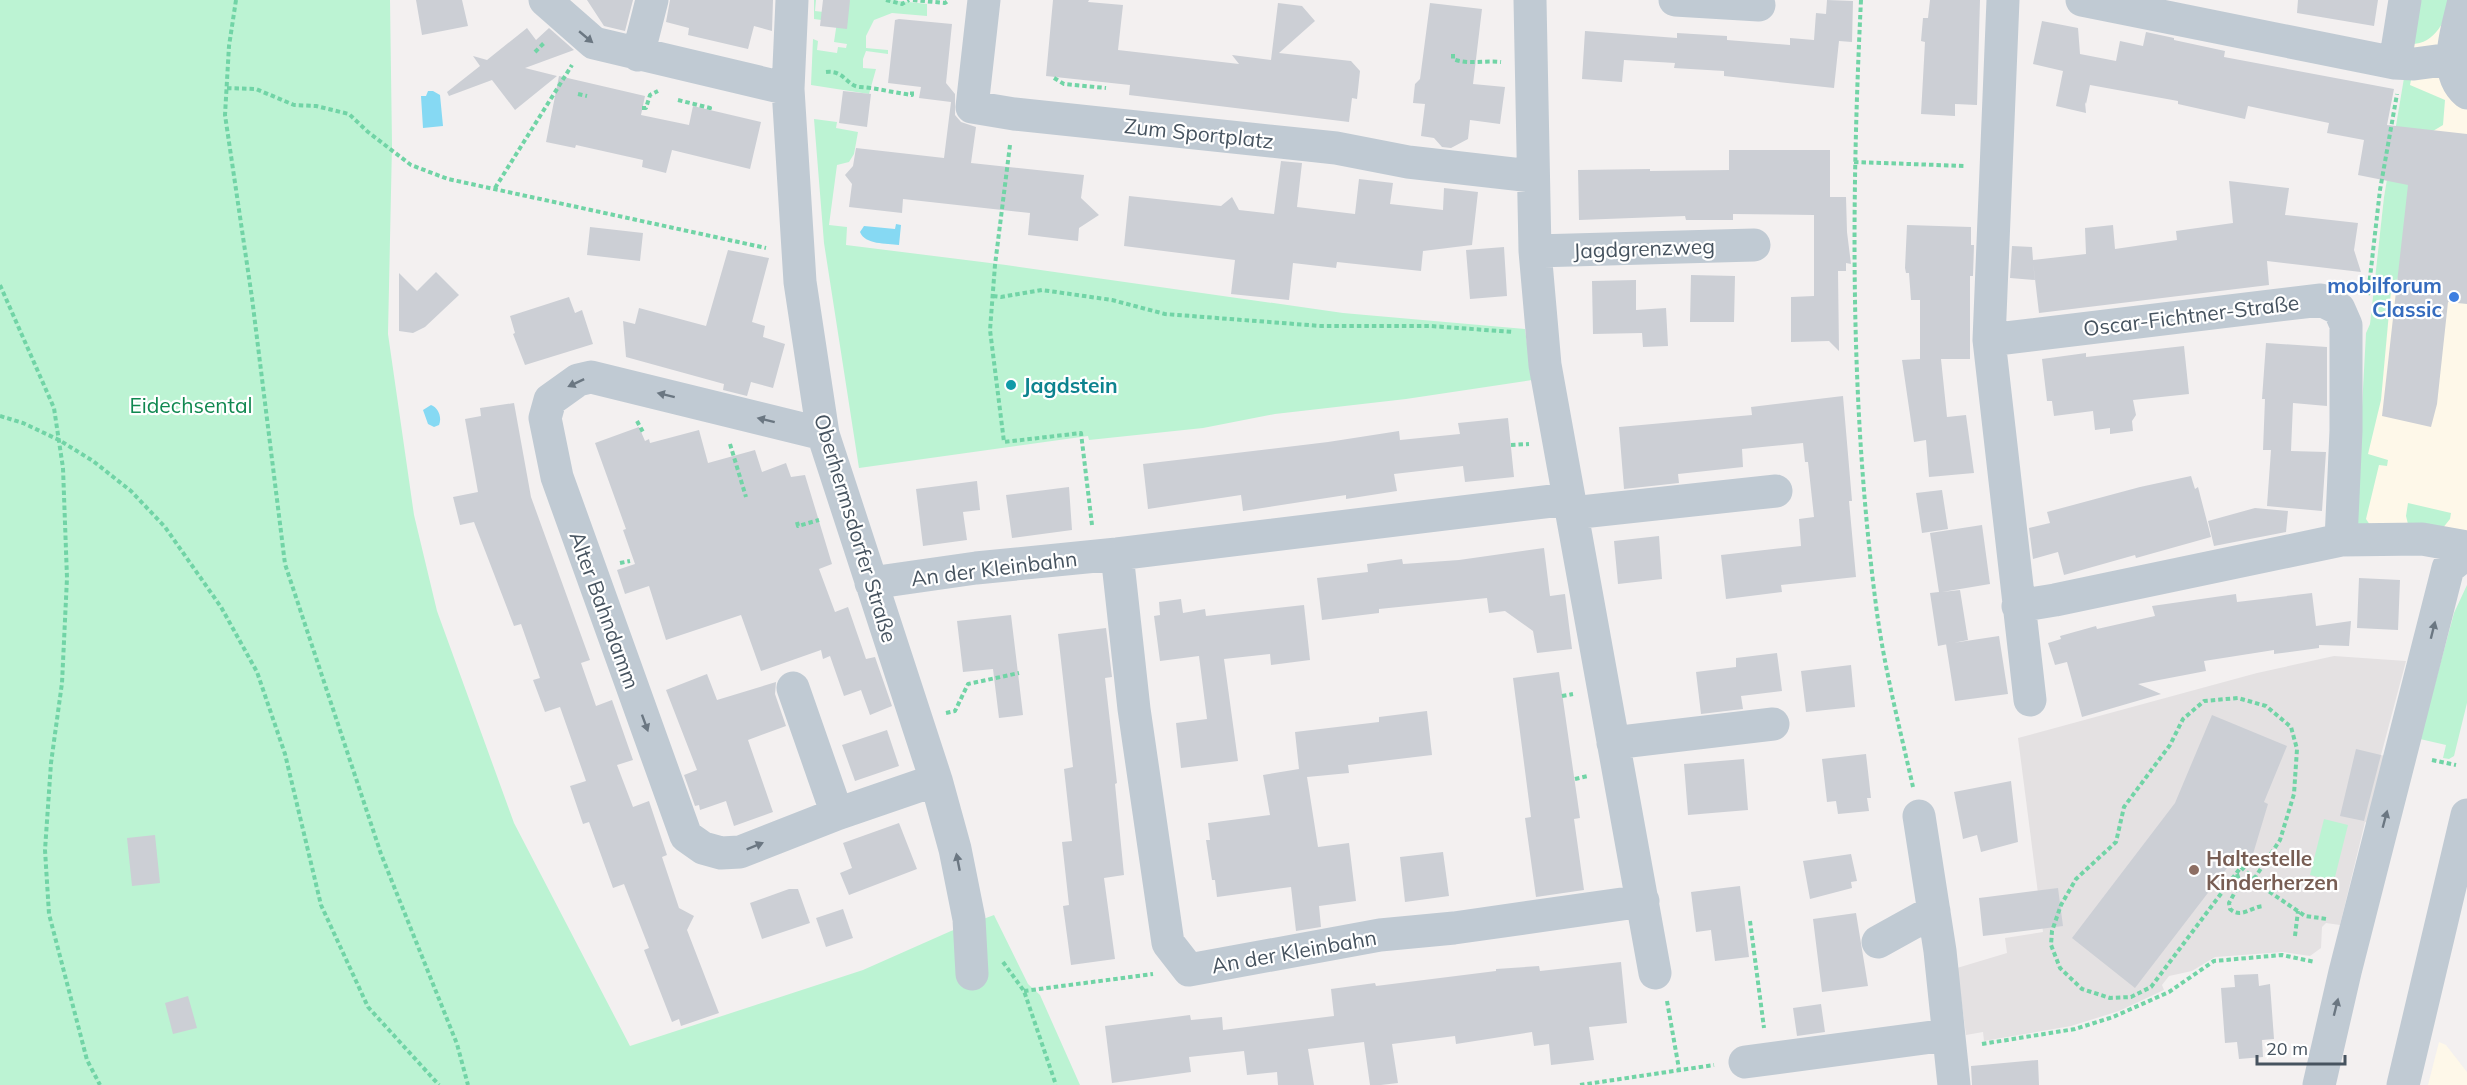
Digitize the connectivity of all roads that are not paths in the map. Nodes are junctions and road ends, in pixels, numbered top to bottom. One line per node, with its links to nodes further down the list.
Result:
1 (545, 0): 12 (street, one-way to 12)
2 (652, 0): 12 (street)
3 (792, 0): 15 (street, Oberhermsdorfer Straße)
4 (984, 0): 17 (street, Zum Sportplatz)
5 (1530, 0): 17 (street)
6 (1675, 0): 11 (street)
7 (2003, 0): 20 (street)
8 (2082, 0): 14 (street)
9 (2405, 0): 14 (street)
10 (2464, 0): 13 (street)
11 (1760, 5)
12 (638, 55): 15 (street)
13 (2451, 59): 14 (street); 16 (street)
14 (2395, 63)
15 (788, 89): 21 (street, Oberhermsdorfer Straße)
16 (2467, 93)
17 (1532, 176): 19 (street)
18 (1754, 245): 19 (street, Jagdgrenzweg)
19 (1535, 251): 23 (street)
20 (1989, 340): 24 (street, Oscar-Fichtner-Straße); 29 (street)
21 (823, 434): 28 (street, Oberhermsdorfer Straße); 35 (street, Alter Bahndamm, one-way to 35)
22 (1776, 491): 23 (street)
23 (1570, 506): 27 (street, An der Kleinbahn); 33 (street)
24 (2341, 540): 25 (street); 29 (street)
25 (2467, 547)
26 (2467, 554): 46 (street, one-way to 26)
27 (1106, 555): 28 (street, An der Kleinbahn); 38 (street, An der Kleinbahn)
28 (871, 583): 34 (street, Oberhermsdorfer Straße)
29 (2018, 606): 31 (street)
30 (793, 688): 35 (street)
31 (2030, 700)
32 (1773, 724): 33 (street)
33 (1614, 743): 38 (street)
34 (936, 780): 35 (street, Alter Bahndamm); 42 (street, Oberhermsdorfer Straße, one-way to 34)
35 (837, 814)
36 (2467, 815): 47 (street)
37 (1919, 816): 39 (street)
38 (1642, 901): 41 (street)
39 (1934, 911): 40 (street); 43 (street)
40 (1878, 942)
41 (1655, 973)
42 (972, 974)
43 (1948, 1040): 44 (street); 45 (street)
44 (1745, 1062)
45 (1954, 1085)
46 (2319, 1085)
47 (2403, 1085)

